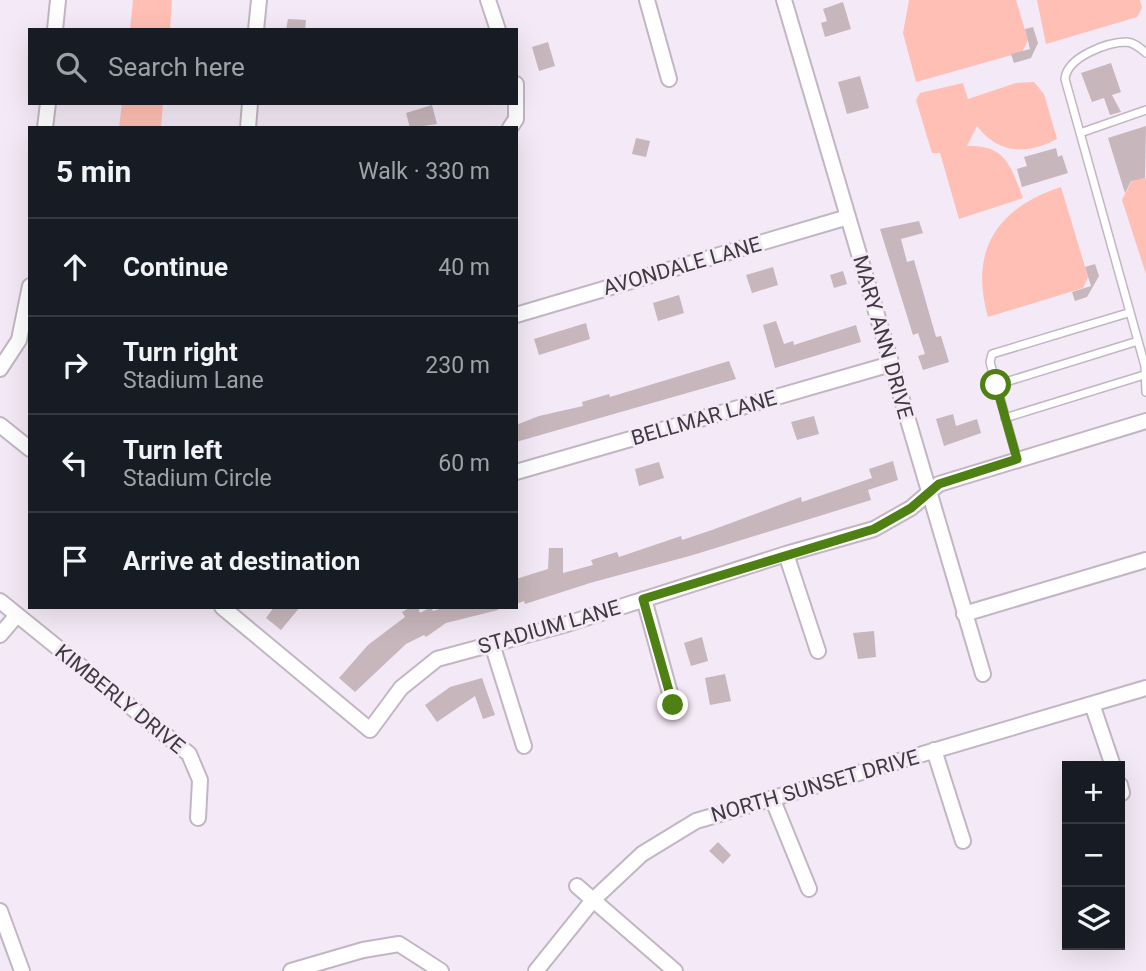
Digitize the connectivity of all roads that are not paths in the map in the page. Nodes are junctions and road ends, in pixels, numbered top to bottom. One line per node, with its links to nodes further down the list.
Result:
1 (57, 0): 6 (street)
2 (259, 0): 7 (street)
3 (488, 0): 8 (street)
4 (647, 0): 10 (street)
5 (785, 0): 19 (street, MARY ANN DRIVE)
6 (55, 28)
7 (256, 28)
8 (497, 28)
9 (1146, 53): 18 (lane)
10 (669, 79)
11 (48, 105): 15 (street)
12 (250, 105): 16 (street)
13 (516, 105): 17 (street)
14 (1146, 110): 18 (lane)
15 (45, 126)
16 (248, 126)
17 (511, 126)
18 (1080, 133): 21 (lane)
19 (848, 217): 22 (street, AVONDALE LANE); 24 (street, MARY ANN DRIVE)
20 (28, 296): 25 (street)
21 (1128, 313): 23 (lane); 27 (lane)
22 (518, 314)
23 (1138, 341): 26 (lane); 27 (lane)
24 (891, 364): 34 (street, BELLMAR LANE); 35 (street, MARY ANN DRIVE)
25 (0, 369)
26 (1145, 370): 28 (lane); 29 (lane)
27 (996, 385): 29 (lane)
28 (1146, 392)
29 (1005, 418): 33 (lane)
30 (1146, 421): 33 (street, STADIUM LANE)
31 (0, 425): 32 (street)
32 (28, 447)
33 (1017, 459): 35 (street, STADIUM LANE)
34 (518, 471)
35 (929, 492): 36 (street, STADIUM LANE); 41 (street, MARY ANN DRIVE)
36 (786, 554): 38 (street, STADIUM LANE); 45 (street)
37 (1146, 560): 41 (street)
38 (643, 599): 44 (street, STADIUM LANE); 49 (street)
39 (0, 601): 42 (street, KIMBERLY DRIVE)
40 (230, 610): 44 (street, STADIUM LANE)
41 (964, 614): 46 (street, MARY ANN DRIVE)
42 (17, 615): 43 (street); 54 (street, KIMBERLY DRIVE)
43 (0, 635)
44 (492, 644): 50 (street)
45 (818, 651)
46 (984, 674)
47 (1146, 688): 48 (street, NORTH SUNSET DRIVE)
48 (1092, 704): 51 (street, NORTH SUNSET DRIVE); 52 (street)
49 (673, 705)
50 (524, 746)
51 (934, 750): 53 (street, NORTH SUNSET DRIVE); 55 (street)
52 (1111, 761)
53 (772, 798): 57 (street); 58 (street, NORTH SUNSET DRIVE)
54 (198, 818)
55 (963, 841)
56 (577, 886): 58 (street)
57 (809, 889)
58 (593, 900): 63 (street, NORTH SUNSET DRIVE); 64 (street)
59 (0, 911): 60 (street)
60 (22, 971)
61 (291, 971): 62 (street)
62 (441, 971)
63 (536, 971)
64 (675, 971)

